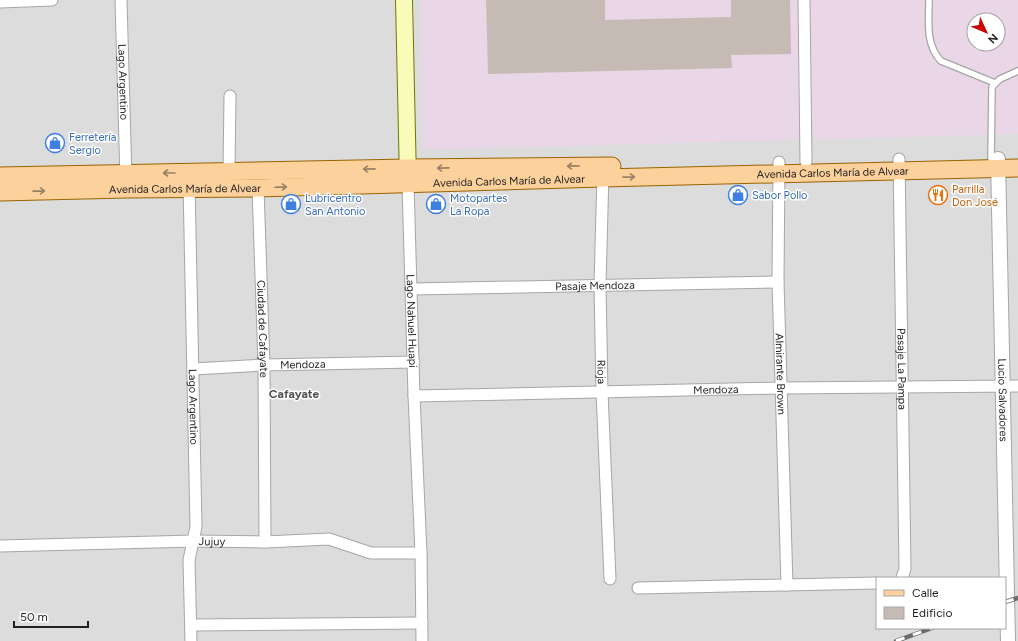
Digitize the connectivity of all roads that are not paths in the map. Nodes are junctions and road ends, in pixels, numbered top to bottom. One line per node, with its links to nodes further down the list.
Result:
1 (52, 0): 6 (street)
2 (120, 0): 21 (street, Lago Argentino)
3 (404, 0): 18 (main road, Lago Nahuel Huapi)
4 (804, 0): 11 (street)
5 (929, 0): 8 (lane)
6 (0, 2)
7 (1018, 71): 8 (lane)
8 (995, 83): 12 (lane)
9 (230, 96): 16 (street)
10 (1018, 158): 12 (main road, Avenida Carlos María de Alvear)
11 (806, 162): 13 (main road, Avenida Carlos María de Alvear); 14 (main road, Avenida Carlos María de Alvear)
12 (995, 162): 13 (main road, Avenida Carlos María de Alvear); 15 (main road, Avenida Carlos María de Alvear); 32 (street, Lucio Salvadores)
13 (900, 165): 14 (main road, Avenida Carlos María de Alvear); 31 (street, Pasaje La Pampa)
14 (779, 168): 17 (main road, Avenida Carlos María de Alvear); 24 (street, Almirante Brown)
15 (1018, 168)
16 (229, 171): 18 (main road, Avenida Carlos María de Alvear, one-way to 16); 20 (main road, Avenida Carlos María de Alvear)
17 (603, 172): 18 (main road, Avenida Carlos María de Alvear); 25 (street, Rioja)
18 (408, 175): 22 (main road, Avenida Carlos María de Alvear, one-way to 18); 26 (street, Lago Nahuel Huapi)
19 (0, 176): 21 (main road, Avenida Carlos María de Alvear)
20 (189, 180): 21 (main road, Avenida Carlos María de Alvear); 22 (main road, Avenida Carlos María de Alvear); 29 (street, Lago Argentino)
21 (126, 181): 23 (main road, Avenida Carlos María de Alvear, one-way to 21)
22 (258, 188): 28 (street, Ciudad de Cafayate)
23 (0, 192)
24 (778, 282): 25 (street, Pasaje Mendoza); 33 (street, Almirante Brown)
25 (600, 285): 26 (street, Pasaje Mendoza); 34 (street, Rioja)
26 (412, 289): 27 (street, Lago Nahuel Huapi)
27 (414, 362): 28 (street, Mendoza); 35 (street, Lago Nahuel Huapi)
28 (264, 365): 29 (street, Mendoza); 37 (street, Ciudad de Cafayate)
29 (193, 368): 36 (street, Lago Argentino)
30 (1018, 386): 32 (street, Mendoza)
31 (903, 387): 32 (street, Mendoza); 33 (street, Mendoza); 40 (street, Pasaje La Pampa)
32 (1002, 387): 49 (street, Lucio Salvadores)
33 (781, 388): 34 (street, Mendoza); 43 (street, Almirante Brown)
34 (602, 392): 35 (street, Mendoza); 41 (street, Rioja)
35 (414, 396): 39 (street, Lago Nahuel Huapi)
36 (194, 541): 37 (street, Jujuy); 38 (street, Jujuy); 46 (street, Lago Argentino)
37 (265, 542): 39 (street, Jujuy)
38 (0, 546)
39 (421, 553): 45 (street, Lago Nahuel Huapi)
40 (902, 577)
41 (610, 578)
42 (876, 583): 43 (street)
43 (787, 586): 44 (street)
44 (638, 588)
45 (422, 623): 46 (street); 48 (street, Lago Nahuel Huapi)
46 (191, 625): 47 (street, Lago Argentino)
47 (191, 641)
48 (422, 641)
49 (1008, 641)

